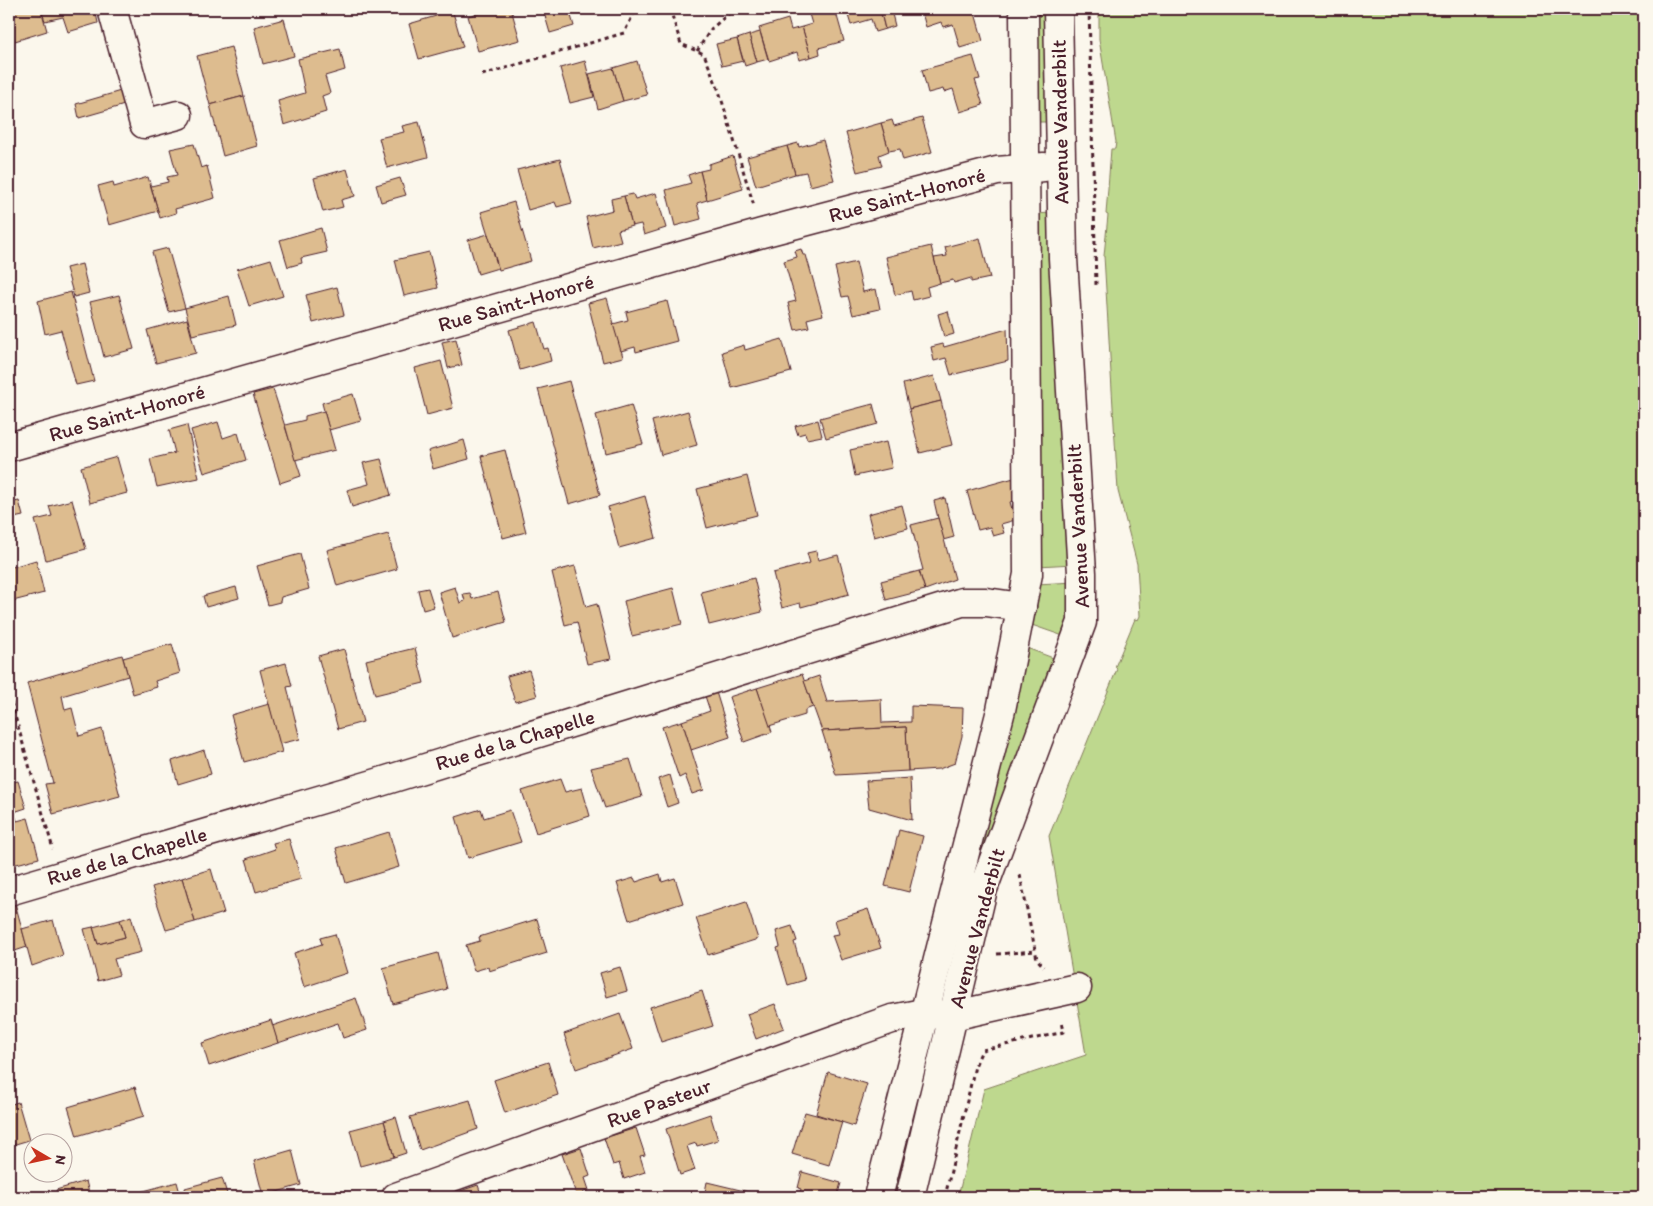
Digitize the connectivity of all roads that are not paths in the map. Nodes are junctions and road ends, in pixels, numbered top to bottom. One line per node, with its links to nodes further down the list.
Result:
1 (112, 9): 4 (street)
2 (1024, 9): 6 (street, Avenue Vanderbilt)
3 (1058, 9): 5 (street, Avenue Vanderbilt)
4 (178, 115)
5 (1060, 166): 6 (street, Rue Saint-Honoré); 12 (street, Avenue Vanderbilt)
6 (1026, 168): 7 (street, Rue Saint-Honoré); 8 (street, Avenue Vanderbilt)
7 (9, 446)
8 (1022, 607): 9 (street, Rue de la Chapelle); 11 (street, Avenue Vanderbilt)
9 (9, 891)
10 (1077, 988): 12 (street, Rue Pasteur)
11 (923, 1013): 12 (street, Rue Pasteur); 13 (street, Rue Pasteur); 14 (street, Avenue Vanderbilt)
12 (952, 1016): 15 (street, Avenue Vanderbilt)
13 (396, 1197)
14 (878, 1197)
15 (910, 1197)

